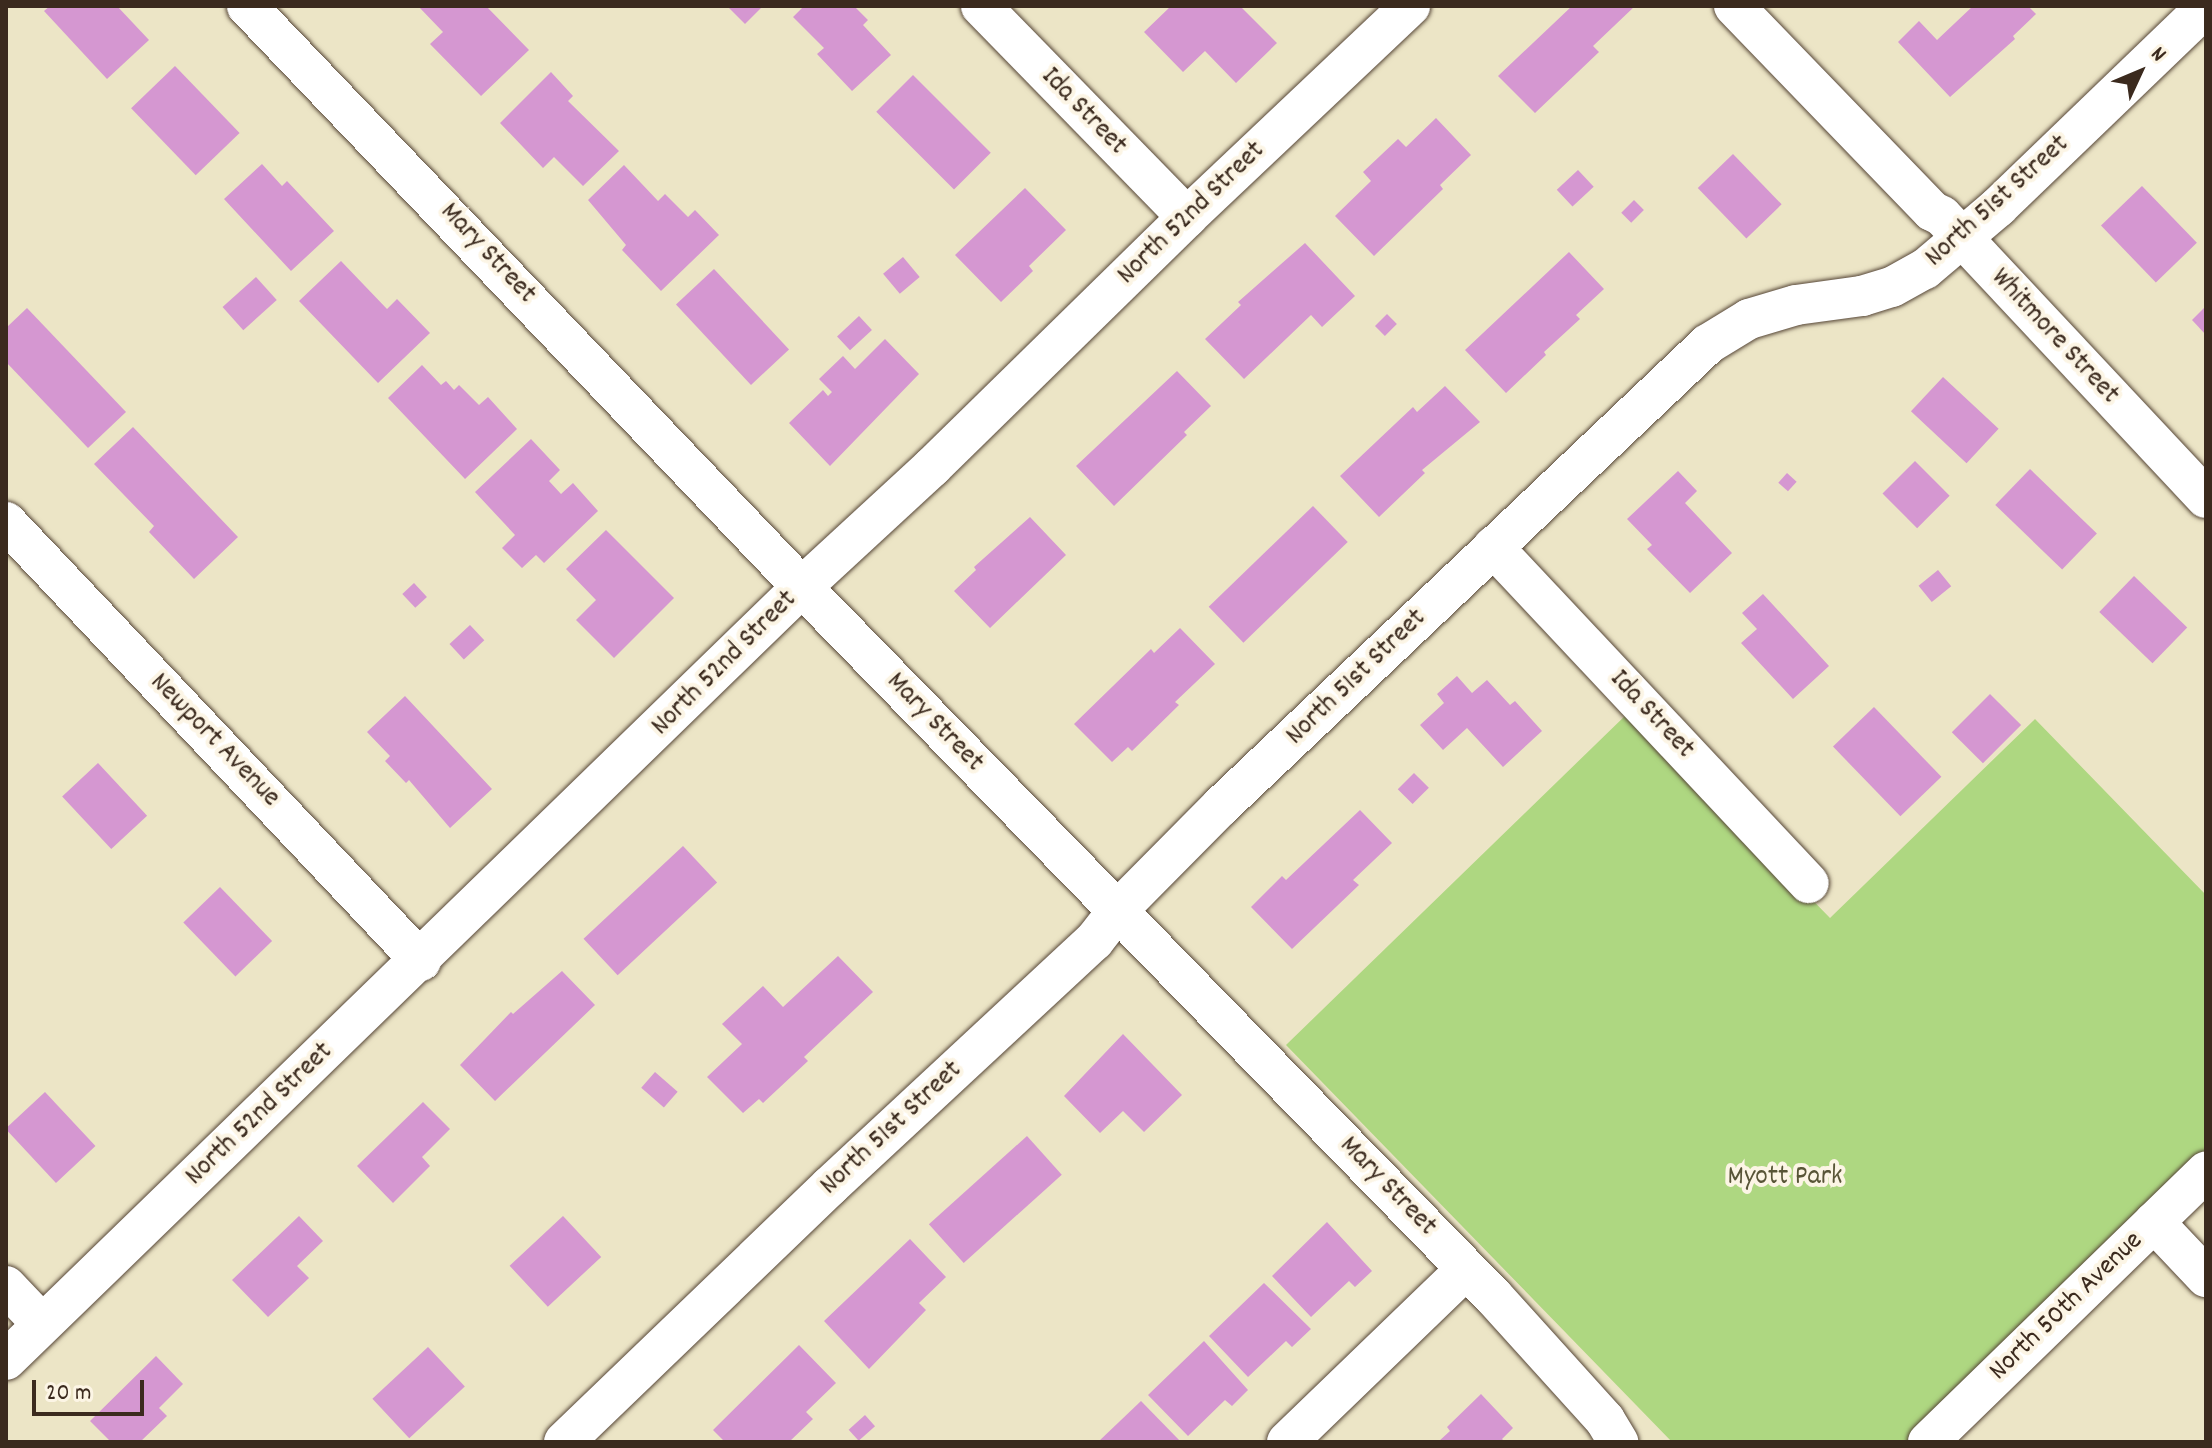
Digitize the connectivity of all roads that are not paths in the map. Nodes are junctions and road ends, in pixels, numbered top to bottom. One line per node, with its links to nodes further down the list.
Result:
1 (247, 6): 11 (street, Mary Street)
2 (981, 6): 6 (street, Ida Street)
3 (1410, 6): 6 (street, North 52nd Street)
4 (1734, 6): 7 (street, Whitmore Street)
5 (2206, 7): 7 (street, North 51st Street)
6 (1187, 217): 11 (street, North 52nd Street)
7 (1961, 238): 8 (street, Whitmore Street); 10 (street, North 51st Street)
8 (2206, 498)
9 (6, 522): 14 (street, Newport Avenue)
10 (1493, 547): 12 (street, Ida Street); 13 (street, North 51st Street)
11 (802, 587): 13 (street, Mary Street); 14 (street, North 52nd Street)
12 (1808, 883)
13 (1118, 910): 17 (street, Mary Street); 22 (street, North 51st Street)
14 (421, 961): 20 (street, North 52nd Street)
15 (2206, 1172): 16 (street, North 50th Avenue)
16 (2154, 1222): 18 (street); 25 (street, North 50th Avenue)
17 (1466, 1269): 23 (street); 24 (street, Mary Street)
18 (2206, 1277)
19 (6, 1286): 20 (street)
20 (42, 1324): 21 (street, North 52nd Street)
21 (6, 1360)
22 (564, 1442)
23 (1287, 1442)
24 (1618, 1442)
25 (1928, 1442)

